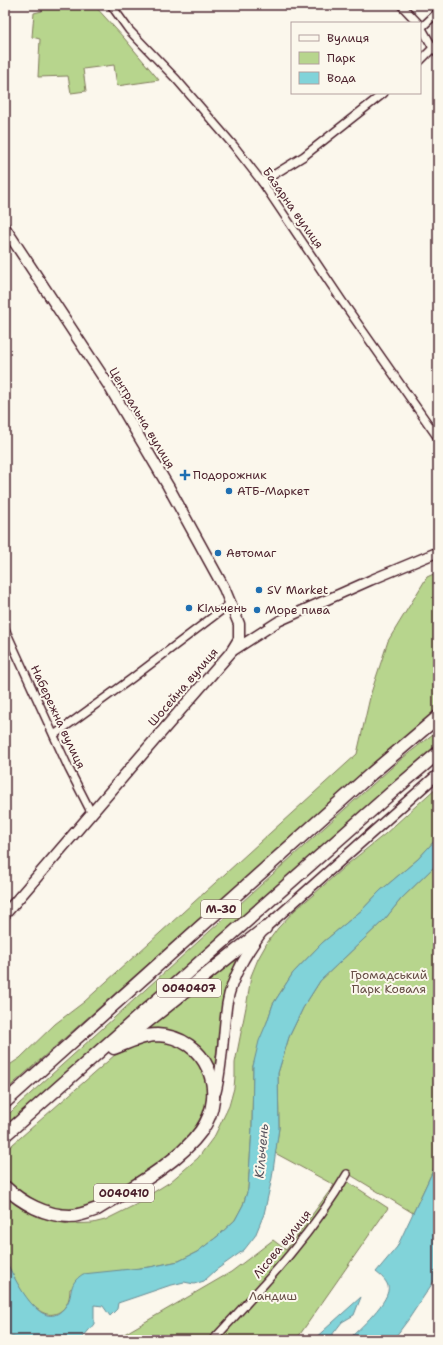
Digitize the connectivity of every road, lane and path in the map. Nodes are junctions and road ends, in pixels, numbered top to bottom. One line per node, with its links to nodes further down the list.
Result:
1 (110, 5): 10 (street, Базарна вулиця)
2 (401, 5): 4 (street)
3 (438, 12): 5 (street)
4 (417, 22)
5 (421, 24)
6 (421, 27): 7 (street)
7 (436, 50): 8 (street)
8 (421, 60)
9 (383, 94): 10 (street)
10 (262, 182): 12 (street, Базарна вулиця)
11 (5, 228): 14 (main road, Центральна вулиця)
12 (438, 438)
13 (438, 552): 16 (street, Шосейна вулиця)
14 (231, 603): 16 (main road, Центральна вулиця); 18 (street)
15 (5, 630): 18 (street, Набережна вулиця)
16 (231, 652): 21 (main road, Шосейна вулиця)
17 (438, 718): 27 (highway, М-30)
18 (54, 735): 21 (street, Набережна вулиця)
19 (438, 753): 25 (highway, М-30)
20 (438, 774): 23 (street, О040407)
21 (92, 814): 22 (main road, Шосейна вулиця)
22 (5, 914)
23 (265, 928): 24 (highway, О040407); 26 (street)
24 (114, 1048): 25 (highway, О040410); 26 (highway, О040410)
25 (62, 1083): 28 (highway, М-30)
26 (213, 1101): 30 (highway, О040410)
27 (5, 1102)
28 (5, 1135)
29 (347, 1174): 31 (street, Лісова вулиця)
30 (5, 1187)
31 (213, 1340)

